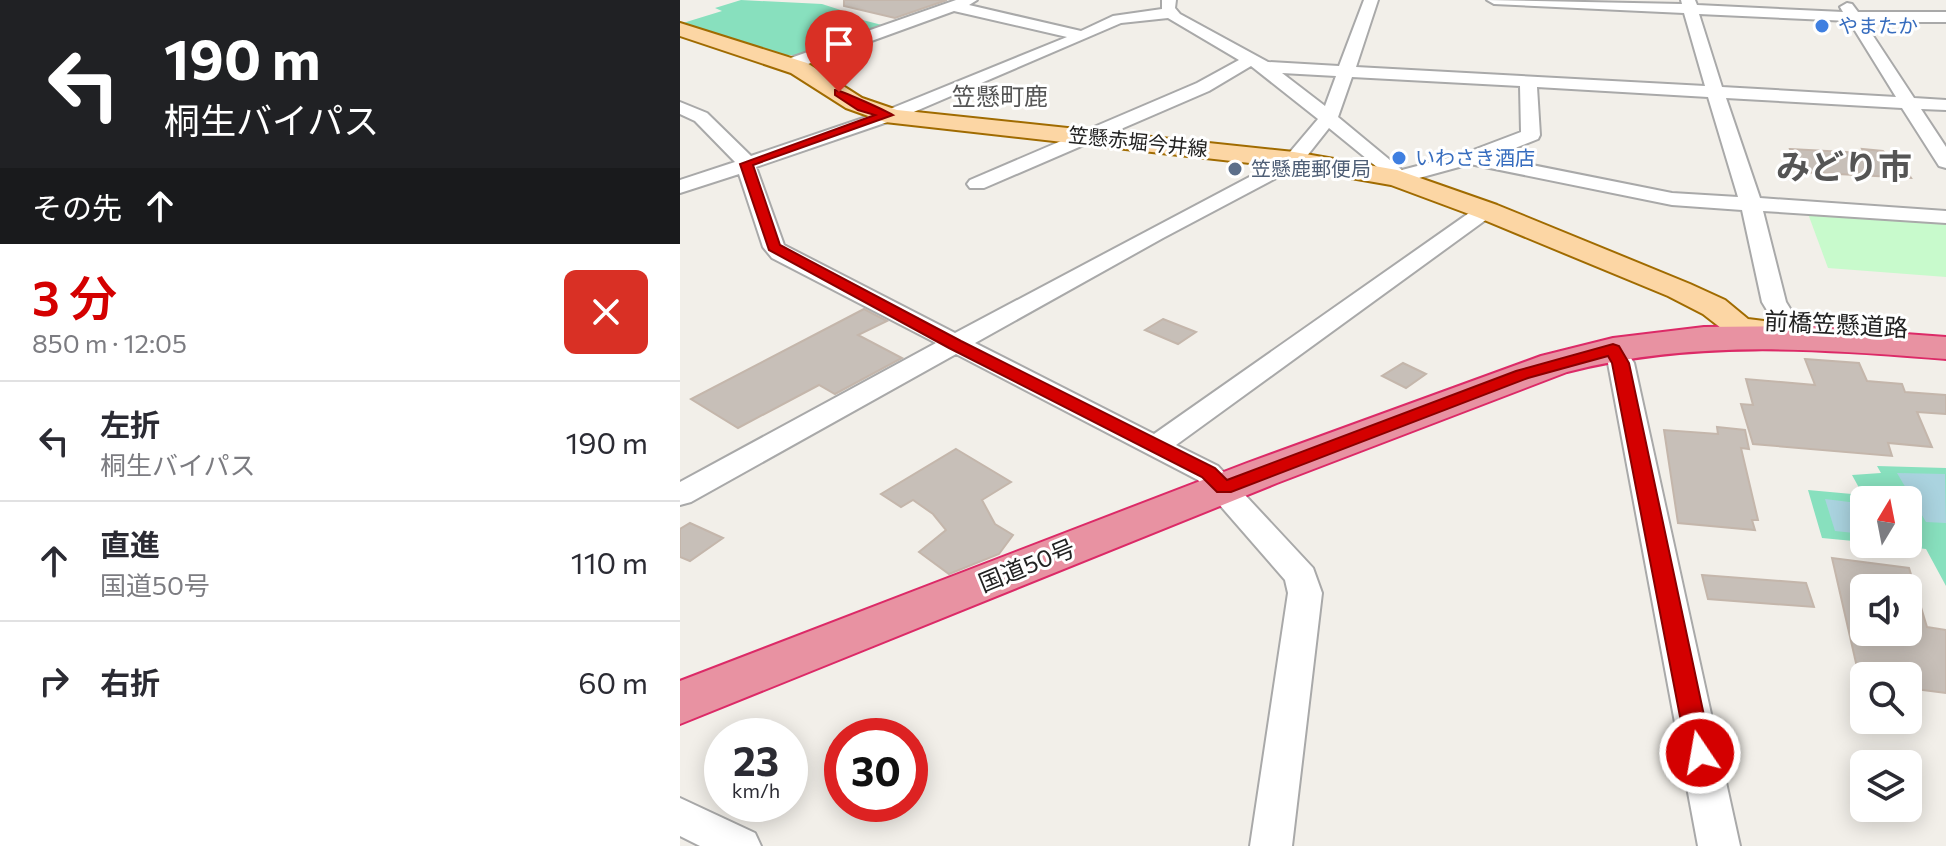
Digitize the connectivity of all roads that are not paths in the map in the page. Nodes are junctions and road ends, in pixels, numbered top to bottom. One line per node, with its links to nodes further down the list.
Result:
1 (970, 0): 7 (street)
2 (1371, 0): 15 (street)
3 (1494, 0): 5 (street)
4 (1842, 0): 9 (street)
5 (1529, 1): 6 (street)
6 (1689, 5): 9 (street); 17 (street)
7 (952, 6): 12 (street); 14 (street)
8 (1170, 6): 12 (street); 13 (street)
9 (1854, 17): 10 (street); 18 (street)
10 (1946, 17)
11 (680, 29): 14 (main road, 笠懸赤堀今井線)
12 (1083, 36): 21 (street)
13 (1258, 63): 15 (street); 22 (street); 23 (street)
14 (791, 64): 21 (main road, 笠懸赤堀今井線)
15 (1347, 70): 16 (street); 22 (street)
16 (1528, 80): 17 (street); 24 (street)
17 (1715, 90): 18 (street); 31 (street)
18 (1909, 102): 19 (street); 26 (street)
19 (1946, 105)
20 (680, 107): 27 (street)
21 (887, 115): 23 (main road, 笠懸赤堀今井線); 27 (street)
22 (1329, 118): 25 (street); 28 (street)
23 (1086, 136): 25 (main road, 笠懸赤堀今井線); 29 (street)
24 (1470, 158): 28 (street); 31 (street)
25 (1294, 160): 28 (main road, 笠懸赤堀今井線); 37 (street)
26 (1946, 162)
27 (746, 164): 30 (street); 37 (street)
28 (1397, 178): 32 (main road, 笠懸赤堀今井線)
29 (977, 184)
30 (680, 187)
31 (1751, 204): 33 (street); 34 (street)
32 (1487, 211): 35 (main road, 笠懸赤堀今井線); 41 (street)
33 (1946, 217)
34 (1778, 328): 35 (highway); 36 (highway, 前橋笠懸道路); 38 (highway, 前橋笠懸道路)
35 (1715, 329): 38 (main road, 笠懸赤堀今井線); 39 (highway); 40 (highway)
36 (1946, 331)
37 (955, 344): 41 (street); 43 (street)
38 (1946, 346)
39 (1613, 349): 40 (highway); 48 (street)
40 (1374, 429): 42 (highway, 国道50号)
41 (1154, 447): 42 (street)
42 (1224, 488): 44 (highway, 国道50号); 47 (street)
43 (680, 495)
44 (680, 703)
45 (680, 816): 46 (street)
46 (731, 844)
47 (1271, 846)
48 (1719, 846)

